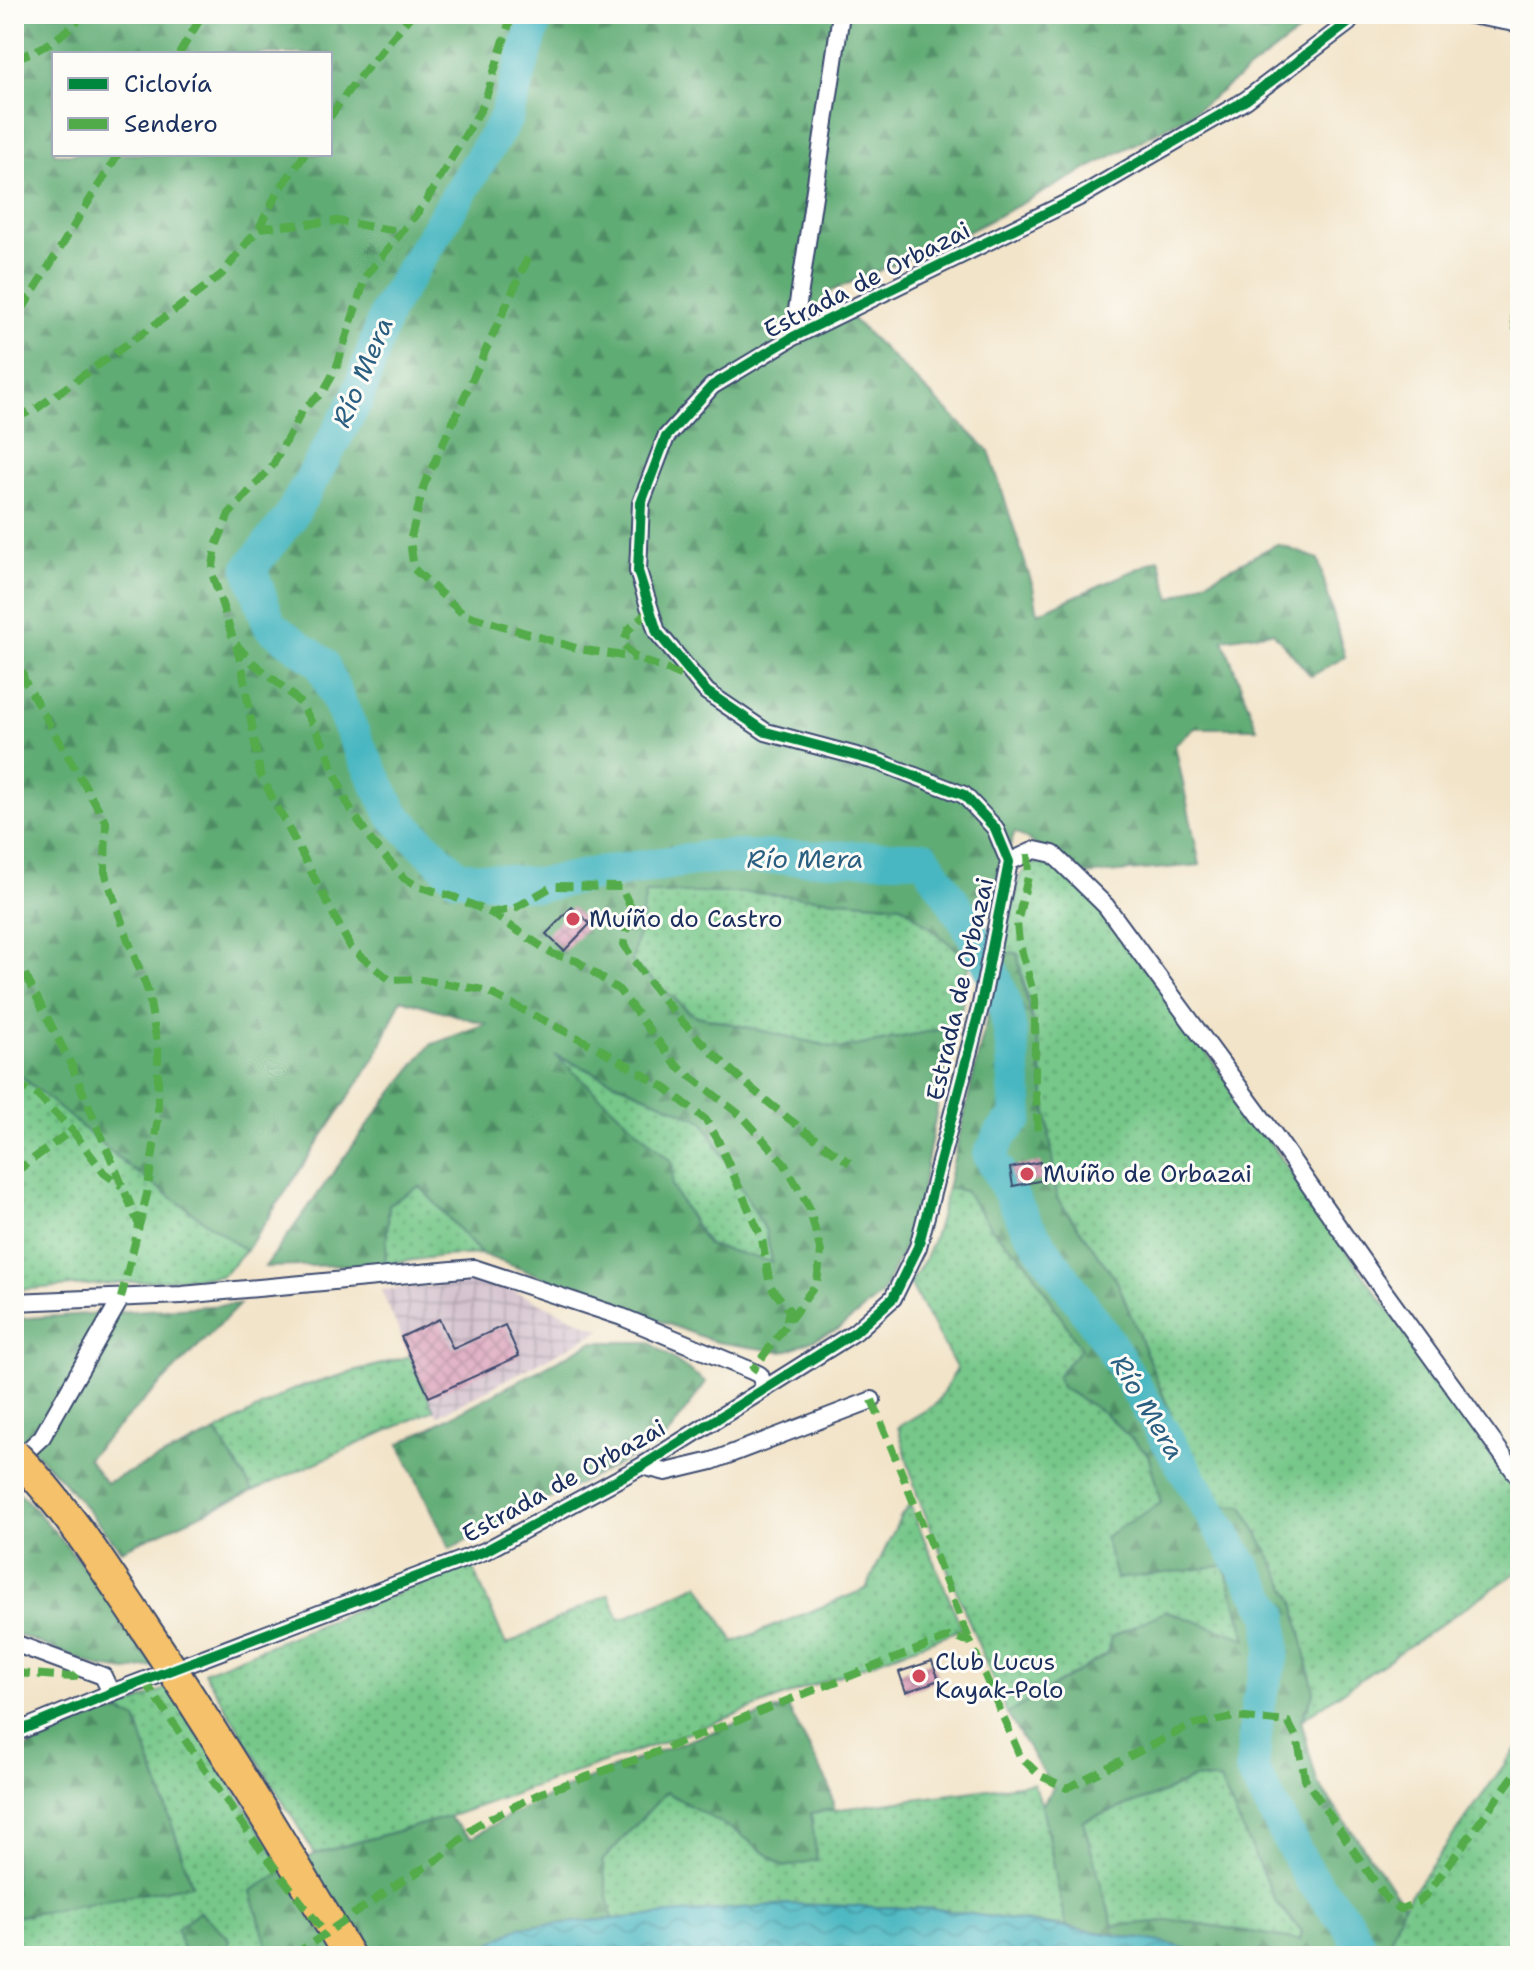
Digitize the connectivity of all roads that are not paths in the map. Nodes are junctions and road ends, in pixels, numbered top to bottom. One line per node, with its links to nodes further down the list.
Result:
1 (841, 14): 5 (street)
2 (1355, 14): 5 (street, Estrada de Orbazai)
3 (1465, 14): 4 (street)
4 (1520, 24)
5 (793, 337): 6 (street, Estrada de Orbazai)
6 (1009, 862): 9 (street, Estrada de Orbazai); 14 (street)
7 (121, 1298): 8 (street); 9 (street); 12 (street)
8 (14, 1302)
9 (764, 1387): 13 (street, Estrada de Orbazai)
10 (872, 1400): 13 (street)
11 (14, 1454): 18 (highway, bridge)
12 (14, 1463)
13 (642, 1466): 16 (street, Estrada de Orbazai)
14 (1520, 1479)
15 (14, 1643): 16 (street)
16 (111, 1693): 17 (street, Estrada de Orbazai)
17 (14, 1733)
18 (349, 1956)

